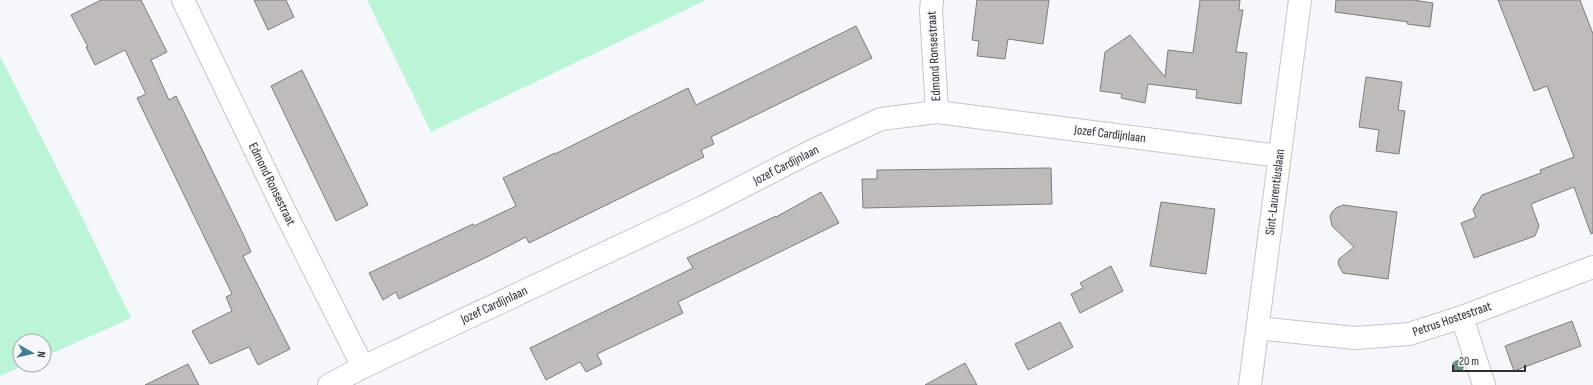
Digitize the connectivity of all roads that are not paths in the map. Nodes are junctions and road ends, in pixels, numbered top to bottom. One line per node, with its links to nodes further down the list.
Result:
1 (183, 0): 9 (street, Edmond Ronsestraat)
2 (932, 0): 4 (street, Edmond Ronsestraat)
3 (1300, 0): 5 (street, Sint-Laurentiuslaan)
4 (937, 112): 5 (street, Jozef Cardijnlaan); 9 (street, Jozef Cardijnlaan)
5 (1279, 156): 8 (street, Sint-Laurentiuslaan)
6 (1593, 267): 7 (street, Petrus Hostestraat)
7 (1462, 317): 8 (street, Petrus Hostestraat); 12 (street)
8 (1257, 328): 11 (street, Sint-Laurentiuslaan)
9 (363, 367): 10 (street, Jozef Cardijnlaan)
10 (329, 385)
11 (1250, 385)
12 (1484, 385)

